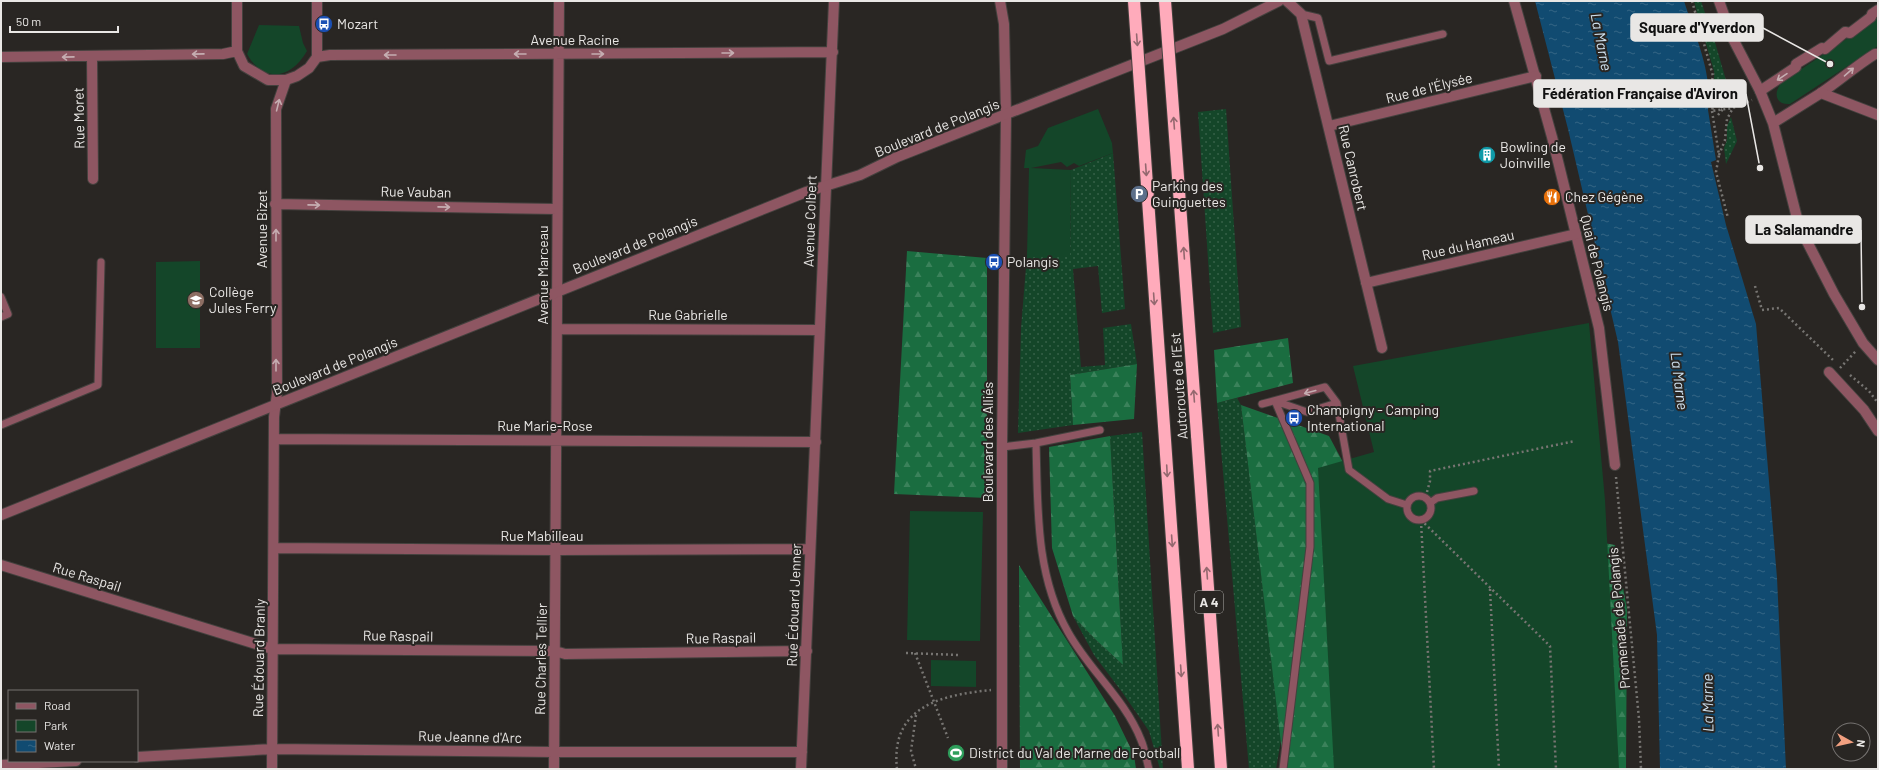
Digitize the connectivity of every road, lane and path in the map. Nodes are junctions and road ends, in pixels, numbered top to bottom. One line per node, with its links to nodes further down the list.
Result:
1 (237, 1): 18 (street)
2 (317, 1): 24 (street)
3 (559, 1): 20 (street, Avenue Marceau)
4 (834, 1): 19 (street, Avenue Colbert)
5 (1000, 1): 34 (street, Boulevard des Alliés)
6 (1134, 1): 107 (highway, Autoroute de l’Est / A 4, one-way to 107, bridge)
7 (1165, 1): 108 (highway, Autoroute de l’Est / A 4, one-way to 7, bridge)
8 (1279, 1): 34 (street, Boulevard de Polangis)
9 (1287, 1): 14 (street)
10 (1514, 1): 25 (street, Quai de Polangis)
11 (1692, 1): 16 (path)
12 (1719, 1): 27 (street)
13 (1878, 10): 27 (street, one-way to 27)
14 (1301, 14): 17 (lane); 38 (street, Rue Canrobert)
15 (1709, 23): 16 (path)
16 (1699, 26): 29 (path)
17 (1443, 34)
18 (237, 51): 22 (street, one-way to 22); 26 (street)
19 (833, 52): 20 (street, Avenue Racine, one-way to 19); 41 (street, Avenue Colbert)
20 (559, 54): 24 (street, Avenue Racine, one-way to 24); 43 (street, Avenue Marceau)
21 (1878, 54): 28 (street, one-way to 21)
22 (92, 56): 23 (street, one-way to 23); 40 (street, Rue Moret)
23 (1, 57)
24 (317, 57): 26 (street)
25 (1536, 76): 38 (street, Rue de l'Élysée); 45 (street, Quai de Polangis)
26 (286, 80): 42 (street, Avenue Bizet, one-way to 26)
27 (1760, 91): 37 (street)
28 (1821, 93): 35 (street); 37 (street)
29 (1714, 100): 32 (path); 33 (path)
30 (1752, 100): 31 (path)
31 (1733, 108): 32 (path); 39 (path)
32 (1723, 109): 33 (path); 36 (path)
33 (1712, 111): 36 (path)
34 (1006, 115): 41 (street, Boulevard de Polangis); 72 (street, Boulevard des Alliés)
35 (1878, 115)
36 (1716, 116): 39 (path)
37 (1773, 123): 54 (street)
38 (1329, 126): 47 (street, Rue Canrobert)
39 (1719, 155): 44 (path)
40 (93, 179)
41 (825, 184): 49 (street, Boulevard de Polangis); 53 (street, Avenue Colbert)
42 (276, 204): 43 (street, Rue Vauban, one-way to 43); 62 (street, Avenue Bizet, one-way to 42)
43 (556, 209): 49 (street, Avenue Marceau)
44 (1728, 218)
45 (1576, 234): 47 (street, Rue du Hameau); 73 (street, Quai de Polangis)
46 (101, 262): 64 (lane)
47 (1366, 283): 55 (street, Rue Canrobert)
48 (1755, 286): 57 (path)
49 (557, 291): 52 (street, Avenue Marceau); 62 (street, Boulevard de Polangis)
50 (1, 297): 51 (lane)
51 (1, 317)
52 (557, 329): 53 (street, Rue Gabrielle); 68 (street, Avenue Marceau)
53 (819, 330): 70 (street, Avenue Colbert)
54 (1863, 343): 56 (street); 57 (path)
55 (1382, 348)
56 (1878, 360)
57 (1840, 368): 61 (path)
58 (1828, 372): 66 (street)
59 (1275, 401): 60 (lane); 60 (lane, one-way to 59); 63 (lane); 109 (lane)
60 (1337, 403): 76 (lane)
61 (1878, 403)
62 (276, 404): 67 (street, Avenue Bizet); 77 (street, Boulevard de Polangis)
63 (1262, 404)
64 (1, 425)
65 (1100, 430): 71 (lane)
66 (1878, 431)
67 (274, 439): 68 (street, Rue Marie-Rose); 79 (street, Avenue Bizet)
68 (556, 441): 70 (street, Rue Marie-Rose); 81 (street, Avenue Marceau)
69 (1575, 441): 75 (path)
70 (816, 442): 80 (street, Rue Édouard Jenner)
71 (1036, 443): 72 (lane); 106 (lane)
72 (1002, 448): 105 (street, Boulevard des Alliés)
73 (1615, 465): 113 (path, Promenade de Polangis)
74 (1474, 491): 75 (lane)
75 (1427, 500): 76 (lane); 78 (lane)
76 (1407, 505): 78 (lane)
77 (1, 515)
78 (1421, 520): 83 (path); 110 (path)
79 (274, 548): 81 (street, Rue Mabilleau); 84 (street, Rue Édouard Branly)
80 (810, 549): 81 (street, Rue Mabilleau); 86 (street, Rue Édouard Jenner)
81 (556, 550): 85 (street, Rue Charles Tellier)
82 (1, 565): 84 (street, Rue Raspail)
83 (1490, 588): 111 (path); 112 (path)
84 (272, 649): 85 (street, Rue Raspail); 94 (street, Rue Édouard Branly)
85 (555, 651): 86 (street, Rue Raspail); 95 (street, Rue Charles Tellier)
86 (807, 651): 96 (street, Rue Édouard Jenner)
87 (906, 653): 88 (path)
88 (915, 654): 89 (path); 91 (path)
89 (958, 655)
90 (989, 690): 91 (path)
91 (933, 701): 92 (path); 93 (path)
92 (916, 714): 103 (path); 104 (path)
93 (948, 738)
94 (272, 750): 95 (street, Rue Jeanne d'Arc); 97 (street, Rue Jeanne d'Arc); 100 (street, Rue Édouard Branly)
95 (554, 752): 96 (street, Rue Jeanne d'Arc); 101 (street, Rue Charles Tellier)
96 (802, 752): 102 (street, Rue Édouard Jenner)
97 (138, 757)
98 (57, 762): 99 (street)
99 (1, 765)
100 (272, 769)
101 (554, 769)
102 (801, 769)
103 (897, 769)
104 (916, 769)
105 (1002, 769)
106 (1148, 769)
107 (1188, 769)
108 (1221, 769)
109 (1283, 769)
110 (1434, 769)
111 (1499, 769)
112 (1556, 769)
113 (1641, 769)

